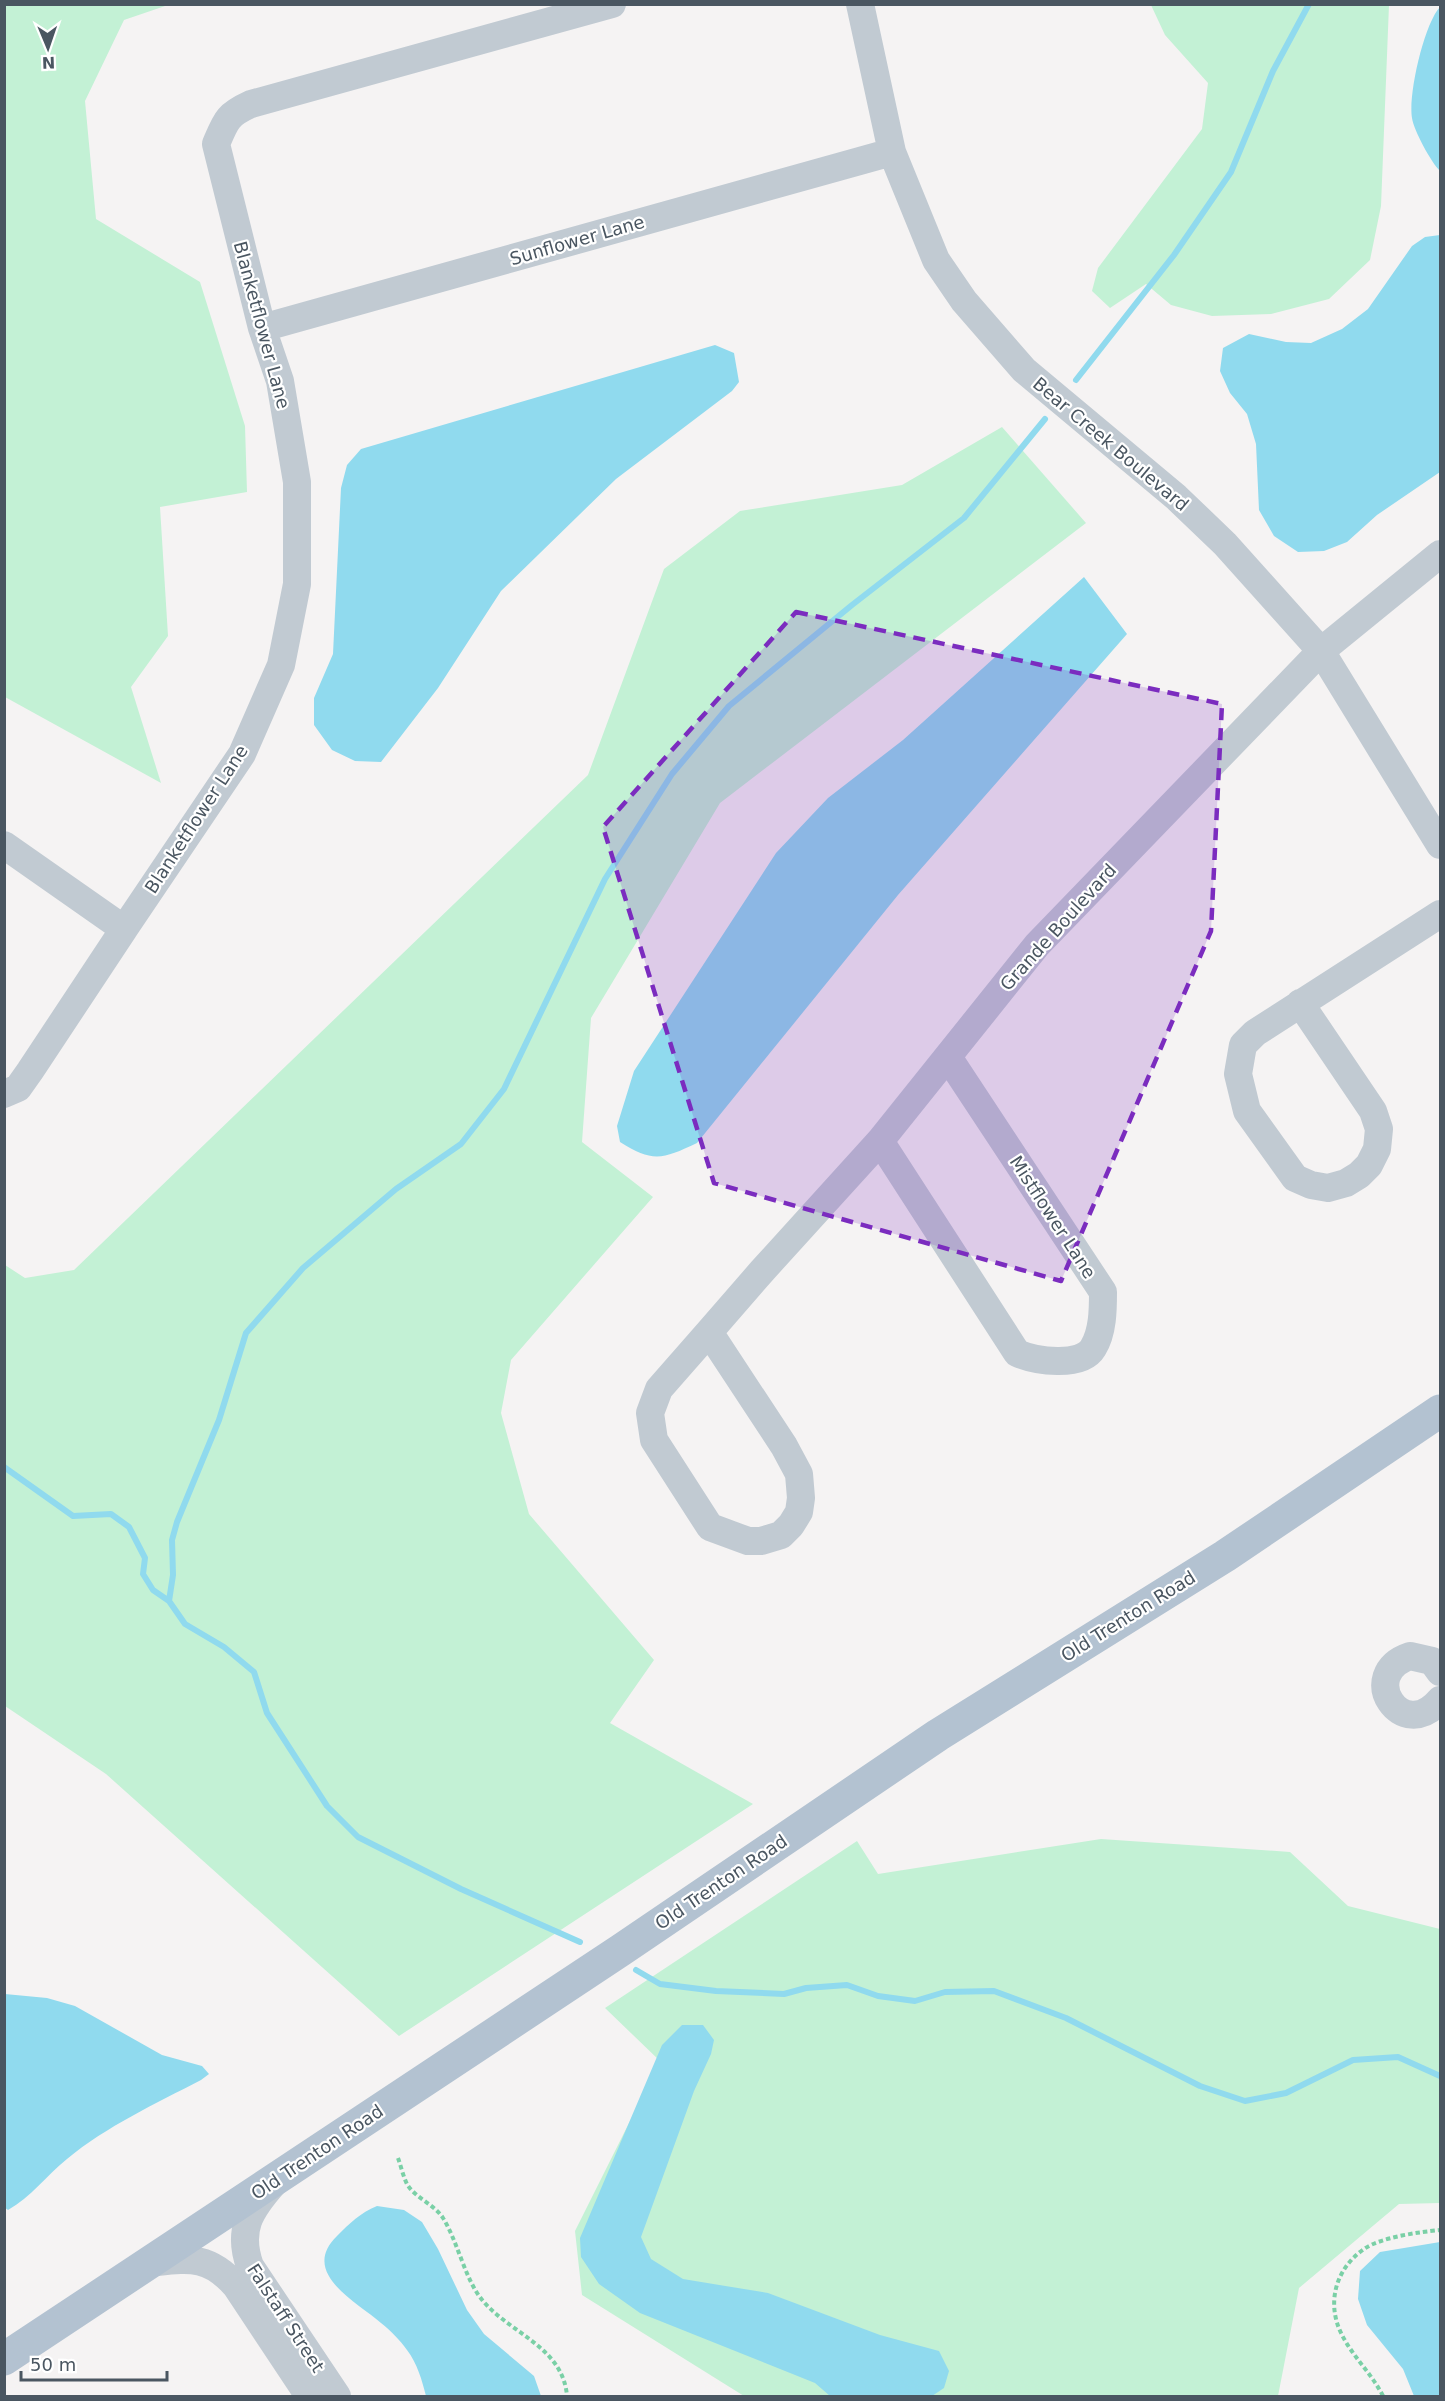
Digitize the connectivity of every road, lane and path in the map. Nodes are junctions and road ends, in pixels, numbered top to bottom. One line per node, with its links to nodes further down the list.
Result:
1 (612, 4): 4 (street, Blanketflower Lane)
2 (860, 4): 3 (street, Bear Creek Boulevard)
3 (892, 152): 4 (street, Sunflower Lane); 6 (street, Bear Creek Boulevard)
4 (262, 328): 10 (street, Blanketflower Lane)
5 (1440, 554): 6 (street, Grande Boulevard)
6 (1321, 651): 8 (street, Bear Creek Boulevard); 12 (street, Grande Boulevard)
7 (4, 845): 10 (street)
8 (1440, 845)
9 (1440, 914): 11 (street)
10 (124, 929): 13 (street, Blanketflower Lane)
11 (1300, 1003): 11 (street)
12 (948, 1057): 14 (street, Grande Boulevard); 14 (street, Mistflower Lane)
13 (4, 1094)
14 (880, 1141): 15 (street, Grande Boulevard)
15 (709, 1332): 15 (street, Grande Boulevard)
16 (1440, 1411): 20 (main road, Old Trenton Road)
17 (1440, 1672): 18 (street)
18 (1440, 1700)
19 (398, 2158): 26 (path)
20 (281, 2176): 22 (main road, Old Trenton Road); 25 (street, Falstaff Street)
21 (1440, 2230): 27 (path)
22 (148, 2263): 23 (main road, Old Trenton Road); 24 (street, Falstaff Street)
23 (4, 2359)
24 (309, 2397)
25 (337, 2397)
26 (567, 2397)
27 (1383, 2397)

